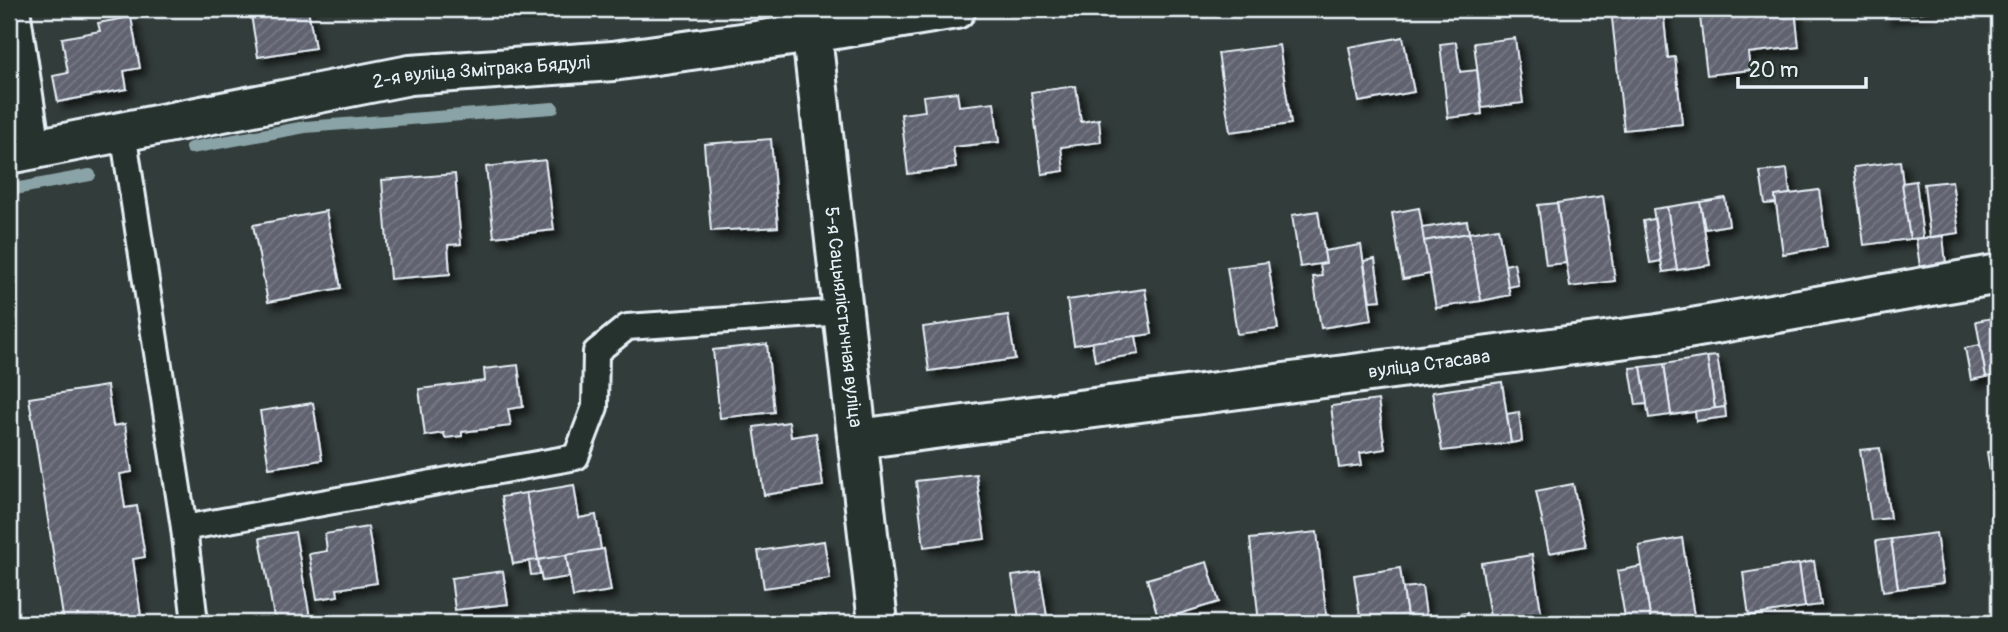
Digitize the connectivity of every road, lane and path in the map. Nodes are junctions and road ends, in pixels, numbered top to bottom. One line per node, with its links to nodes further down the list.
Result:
1 (10, 9): 5 (street)
2 (956, 9): 3 (street, 2-я вуліца Змітрака Бядулі)
3 (810, 21): 4 (street, 2-я вуліца Змітрака Бядулі); 7 (street, 5-я Сацыялістычная вуліца)
4 (123, 132): 5 (street, 2-я вуліца Змітрака Бядулі); 9 (lane)
5 (20, 152)
6 (1999, 274): 8 (street, вуліца Стасава)
7 (843, 312): 8 (street, 5-я Сацыялістычная вуліца); 9 (lane)
8 (858, 439): 11 (street, 5-я Сацыялістычная вуліца)
9 (184, 528): 10 (lane)
10 (195, 623)
11 (878, 623)

